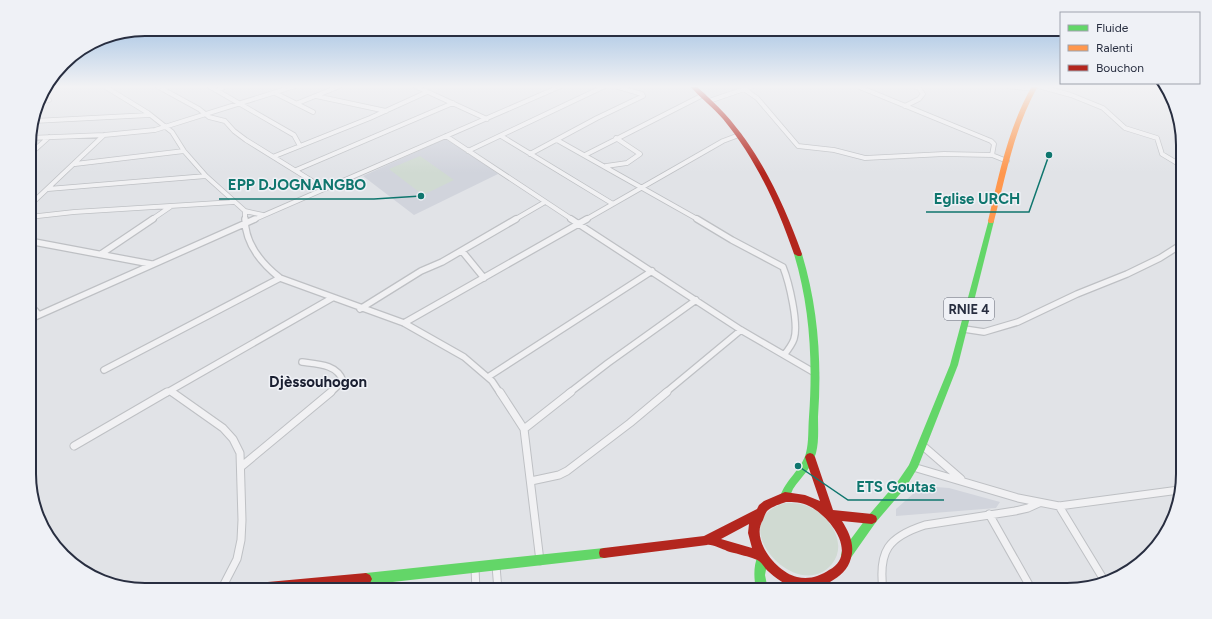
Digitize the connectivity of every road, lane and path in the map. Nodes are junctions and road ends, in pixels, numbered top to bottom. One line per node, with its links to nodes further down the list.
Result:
1 (135, 115): 19 (street)
2 (151, 115): 20 (street)
3 (203, 115): 20 (street)
4 (207, 115): 36 (street)
5 (260, 115): 29 (street)
6 (376, 115): 29 (street)
7 (425, 115): 41 (street)
8 (480, 115): 18 (street)
9 (494, 115): 18 (street)
10 (544, 115): 24 (street)
11 (603, 115): 28 (street)
12 (663, 115): 27 (street)
13 (721, 115): 22 (main road)
14 (771, 115): 35 (street)
15 (926, 115): 35 (street)
16 (1021, 115): 37 (main road, RNIE 4)
17 (1112, 115): 38 (street)
18 (487, 118): 23 (street)
19 (39, 121)
20 (166, 127): 21 (street); 31 (street)
21 (104, 135): 25 (street); 39 (street)
22 (739, 135): 43 (street); 76 (main road)
23 (446, 136): 32 (street); 45 (street)
24 (500, 136): 32 (street); 33 (street)
25 (49, 137): 26 (street); 30 (street)
26 (36, 138)
27 (616, 138): 34 (street); 40 (street)
28 (557, 140): 33 (street); 34 (street)
29 (300, 146): 36 (street)
30 (36, 149)
31 (184, 151): 39 (street); 42 (street)
32 (468, 151): 48 (street)
33 (530, 154): 49 (street)
34 (585, 155): 40 (street)
35 (993, 155): 37 (street)
36 (275, 156): 41 (street)
37 (1007, 161): 71 (main road, RNIE 4)
38 (1176, 163)
39 (75, 164): 44 (street)
40 (606, 166): 43 (street)
41 (296, 170): 45 (street)
42 (206, 176): 44 (street); 47 (street)
43 (642, 187): 49 (street); 73 (street)
44 (48, 188): 46 (street)
45 (325, 189): 52 (street)
46 (36, 199)
47 (234, 202): 50 (street); 51 (street)
48 (545, 202): 54 (street); 58 (street)
49 (613, 204): 54 (street)
50 (171, 207): 53 (street); 59 (street)
51 (245, 211): 52 (street); 55 (street)
52 (264, 215): 55 (street)
53 (36, 216)
54 (579, 223): 61 (street); 63 (street)
55 (244, 224): 60 (street); 62 (street)
56 (36, 242): 59 (street)
57 (1176, 248): 71 (street)
58 (462, 251): 63 (street); 66 (street)
59 (101, 254): 60 (street)
60 (152, 264): 68 (street)
61 (652, 271): 65 (street); 77 (street)
62 (280, 278): 64 (street); 75 (street)
63 (484, 278): 70 (street)
64 (332, 298): 66 (street); 78 (street)
65 (696, 300): 72 (street); 79 (street)
66 (360, 308): 70 (street)
67 (36, 312): 68 (street)
68 (39, 315): 69 (street)
69 (36, 316)
70 (404, 324): 77 (street)
71 (964, 329): 81 (main road, RNIE 4)
72 (741, 330): 73 (street); 86 (street)
73 (784, 355): 76 (street)
74 (302, 362): 83 (street)
75 (104, 370)
76 (815, 373): 82 (main road)
77 (488, 377): 79 (street)
78 (170, 391): 80 (street); 83 (street)
79 (524, 429): 86 (street)
80 (74, 446)
81 (923, 446): 84 (main road, RNIE 4); 85 (street)
82 (810, 457): 88 (main road); 92 (main road)
83 (242, 466): 102 (street)
84 (913, 467): 85 (street); 94 (main road, RNIE 4)
85 (963, 480): 89 (street)
86 (531, 481): 98 (street)
87 (1175, 491): 90 (street)
88 (785, 498): 91 (main road); 92 (main road)
89 (1039, 503): 90 (street); 93 (street)
90 (1059, 506): 101 (street)
91 (759, 513): 95 (main road); 97 (main road, RNIE 4)
92 (830, 514): 94 (main road); 96 (main road)
93 (989, 514): 109 (street); 110 (street)
94 (872, 519): 96 (main road, RNIE 4)
95 (709, 540): 97 (main road); 98 (main road)
96 (846, 555): 108 (main road, RNIE 4)
97 (761, 557): 106 (main road, RNIE 4); 107 (main road, RNIE 4)
98 (540, 561): 99 (main road)
99 (496, 566): 100 (main road); 105 (street)
100 (475, 568): 103 (main road); 104 (street)
101 (1102, 577)
102 (224, 583)
103 (319, 583)
104 (476, 583)
105 (497, 583)
106 (761, 583)
107 (804, 583)
108 (817, 583)
109 (882, 583)
110 (1028, 583)

